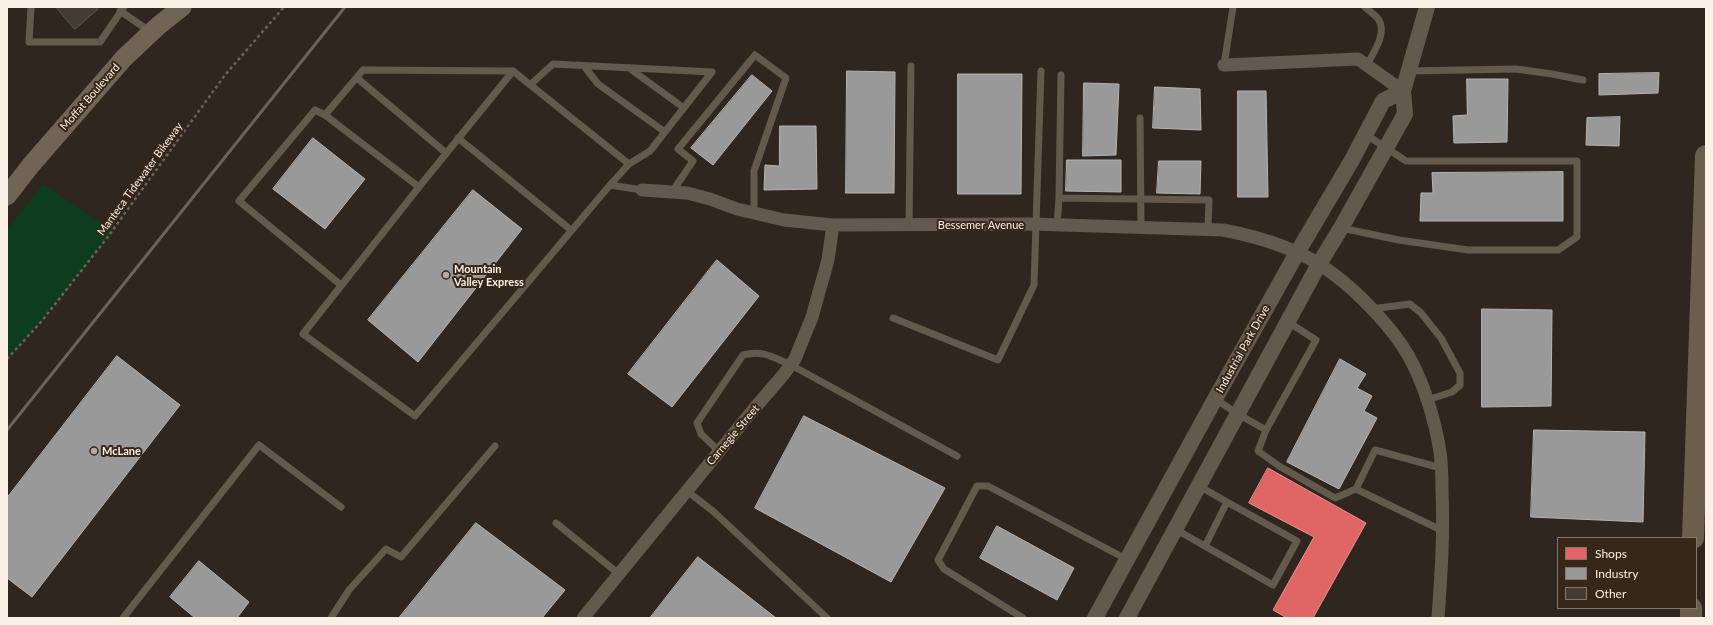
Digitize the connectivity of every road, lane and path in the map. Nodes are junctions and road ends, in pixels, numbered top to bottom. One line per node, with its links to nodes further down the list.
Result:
1 (31, 7): 7 (lane)
2 (182, 7): 8 (main road, Moffat Boulevard)
3 (284, 7): 54 (path, Manteca Tidewater Bikeway)
4 (1233, 7): 9 (lane)
5 (1365, 7): 10 (lane)
6 (1427, 7): 16 (street)
7 (122, 9): 8 (lane)
8 (151, 32): 36 (main road, Moffat Boulevard)
9 (1224, 65): 10 (street)
10 (1367, 65): 21 (street)
11 (584, 66): 13 (lane); 20 (lane); 25 (lane)
12 (911, 66): 42 (lane)
13 (629, 68): 22 (lane); 22 (lane)
14 (513, 71): 18 (lane); 20 (lane); 27 (lane)
15 (1041, 71): 40 (lane)
16 (1409, 71): 19 (lane); 21 (street)
17 (1061, 75): 37 (lane)
18 (357, 78): 23 (lane); 29 (lane)
19 (1583, 80)
20 (530, 85): 31 (lane)
21 (1403, 91): 26 (street, Industrial Park Drive); 28 (street)
22 (684, 108): 25 (lane)
23 (325, 116): 32 (lane); 50 (lane)
24 (1140, 118): 38 (lane)
25 (665, 132): 31 (lane)
26 (1366, 134): 28 (lane); 48 (street, Industrial Park Drive)
27 (458, 138): 29 (lane); 47 (lane)
28 (1386, 146): 45 (street); 45 (lane)
29 (446, 153): 32 (lane)
30 (1706, 156): 72 (highway)
31 (629, 164): 33 (lane)
32 (419, 186): 50 (lane)
33 (610, 186): 34 (lane); 47 (lane)
34 (642, 190): 35 (street, Bessemer Avenue)
35 (672, 192): 39 (street, Bessemer Avenue); 39 (lane)
36 (7, 196)
37 (1059, 198): 38 (lane); 43 (lane)
38 (1140, 199): 44 (lane); 46 (lane)
39 (754, 213): 41 (street, Bessemer Avenue)
40 (1036, 224): 42 (street, Bessemer Avenue); 43 (street, Bessemer Avenue); 52 (lane)
41 (833, 225): 42 (street, Bessemer Avenue); 55 (street, Carnegie Street)
42 (909, 225)
43 (1057, 225): 44 (street, Bessemer Avenue)
44 (1141, 227): 46 (street, Bessemer Avenue)
45 (1341, 228): 49 (street)
46 (1208, 229): 48 (street, Bessemer Avenue)
47 (571, 230): 50 (lane)
48 (1296, 253): 49 (street, Bessemer Avenue); 56 (street, Industrial Park Drive)
49 (1319, 264): 51 (street, Bessemer Avenue); 53 (street)
50 (341, 285)
51 (1371, 309): 57 (street, Bessemer Avenue); 57 (lane)
52 (893, 318)
53 (1288, 322): 58 (street); 59 (lane)
54 (7, 359)
55 (791, 365): 61 (street, Carnegie Street); 61 (lane); 62 (lane)
56 (1215, 399): 58 (lane); 74 (street, Industrial Park Drive)
57 (1428, 400): 63 (street, Bessemer Avenue)
58 (1238, 414): 59 (lane); 64 (street)
59 (1266, 430): 65 (lane)
60 (496, 446): 77 (lane)
61 (719, 452): 66 (street, Carnegie Street)
62 (957, 456)
63 (1441, 468): 65 (lane); 71 (street, Bessemer Avenue)
64 (1198, 486): 67 (lane); 70 (street)
65 (1356, 489): 71 (lane)
66 (687, 490): 75 (street, Carnegie Street); 79 (lane)
67 (1226, 502): 73 (lane); 73 (lane)
68 (341, 507): 76 (lane)
69 (556, 523): 75 (lane)
70 (1175, 529): 73 (lane); 82 (street)
71 (1444, 531): 83 (street, Bessemer Avenue)
72 (1693, 537)
73 (1205, 546)
74 (1128, 560): 80 (lane); 81 (street, Industrial Park Drive)
75 (619, 574): 78 (street, Carnegie Street)
76 (123, 618)
77 (331, 618)
78 (583, 618)
79 (827, 618)
80 (1023, 618)
81 (1095, 618)
82 (1127, 618)
83 (1438, 618)

